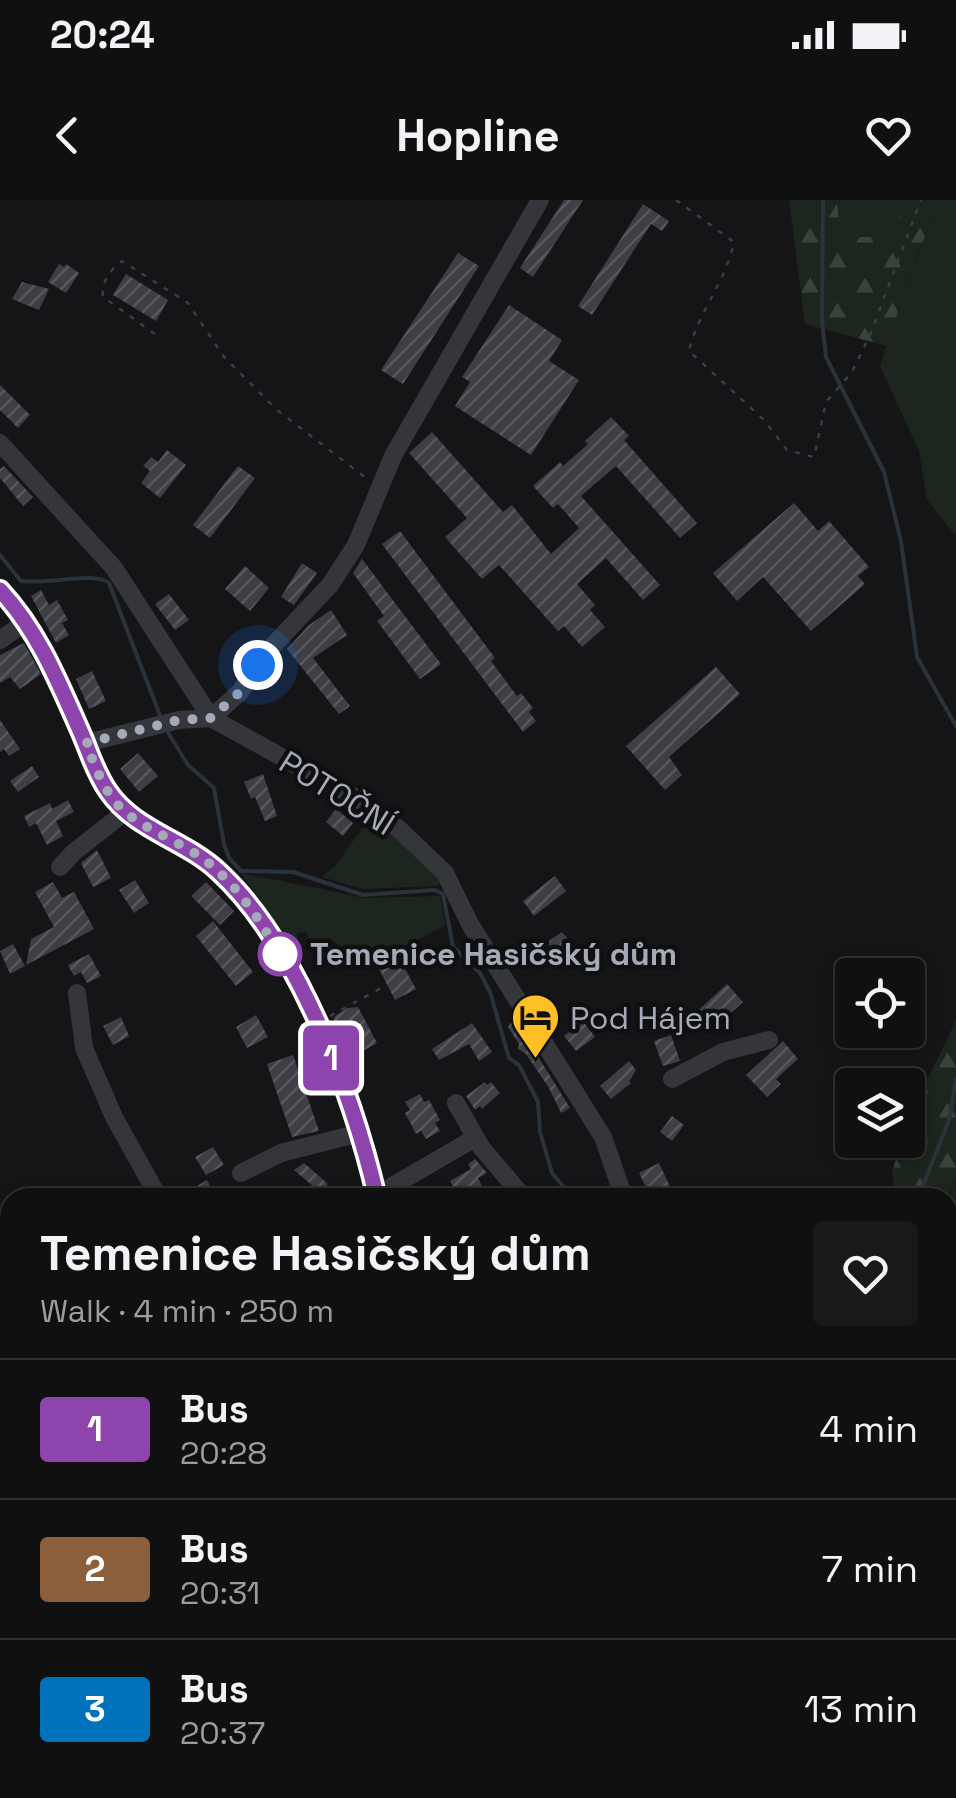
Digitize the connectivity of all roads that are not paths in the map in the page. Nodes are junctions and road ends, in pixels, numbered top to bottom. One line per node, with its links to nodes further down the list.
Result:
1 (540, 200): 6 (street)
2 (0, 443): 6 (street, POTOČNÍ)
3 (0, 590): 4 (street)
4 (26, 622): 5 (street); 7 (street)
5 (0, 640)
6 (211, 718): 7 (street); 21 (street, POTOČNÍ)
7 (86, 743): 8 (street)
8 (125, 812): 9 (street); 14 (street)
9 (60, 868)
10 (77, 993): 17 (street)
11 (769, 1040): 12 (street)
12 (672, 1078)
13 (456, 1103): 15 (street)
14 (360, 1133): 16 (street); 18 (street)
15 (475, 1138): 19 (street); 20 (street)
16 (241, 1173)
17 (154, 1188)
18 (375, 1188)
19 (391, 1188)
20 (516, 1188)
21 (621, 1188)

